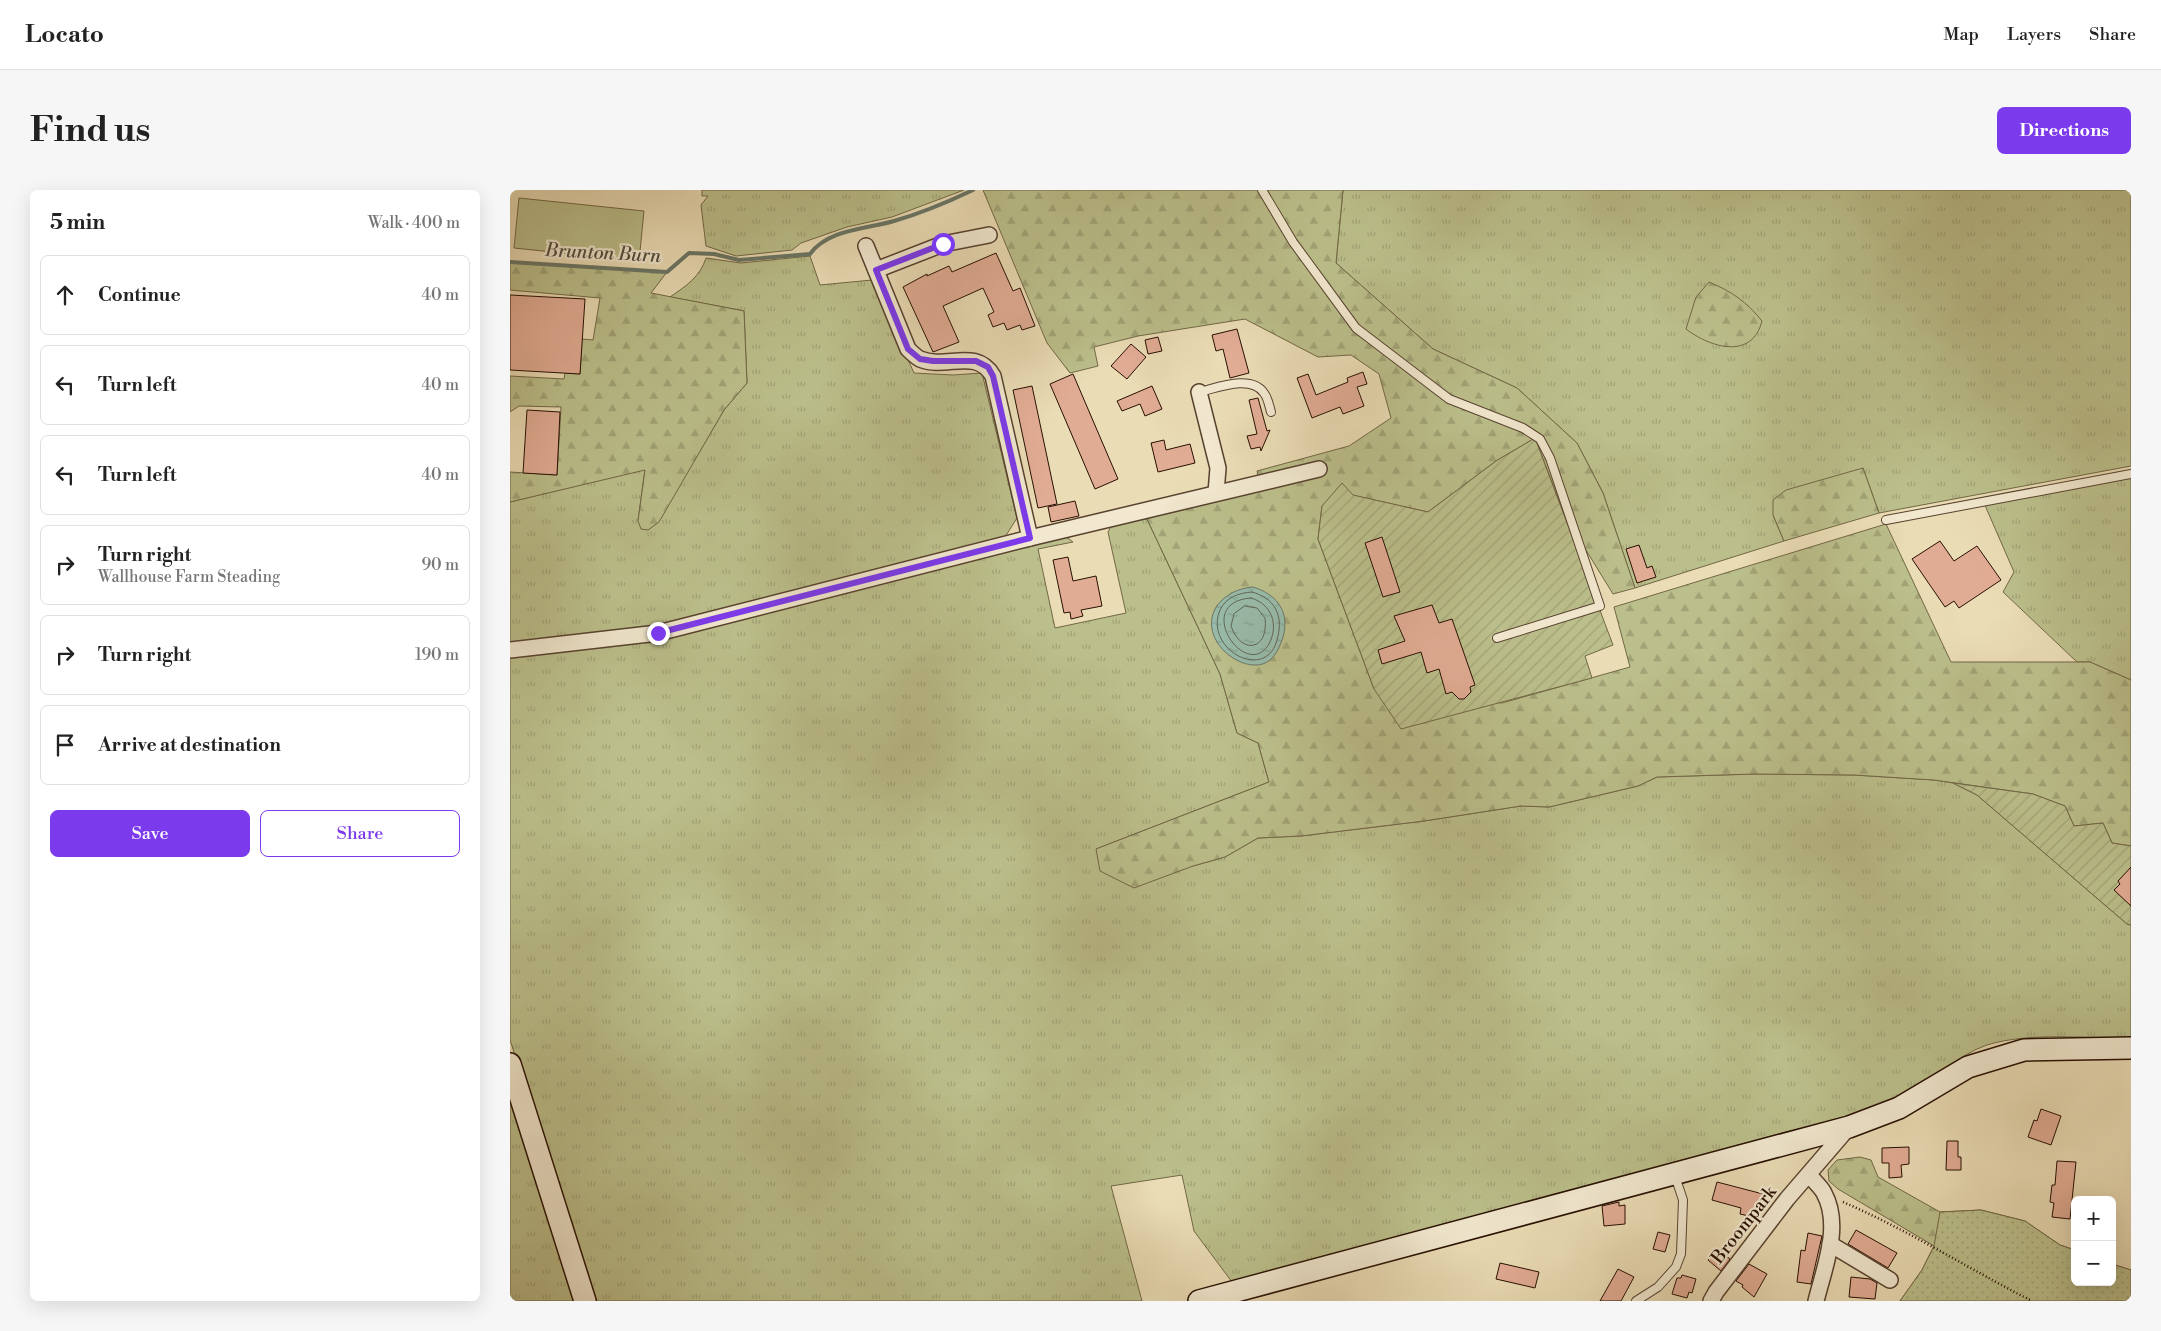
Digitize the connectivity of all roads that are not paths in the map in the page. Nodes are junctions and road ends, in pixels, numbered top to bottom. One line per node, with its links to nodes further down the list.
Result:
1 (1262, 190): 12 (lane)
2 (989, 235): 4 (street)
3 (866, 246): 4 (street)
4 (876, 270): 11 (street)
5 (1199, 392): 6 (lane); 9 (street)
6 (1271, 412)
7 (1319, 469): 9 (street)
8 (2131, 474): 10 (lane)
9 (1216, 493): 11 (street)
10 (1886, 520)
11 (1030, 538): 13 (street)
12 (1497, 638)
13 (510, 650)
14 (2131, 1048): 16 (main road)
15 (510, 1064): 21 (main road)
16 (1849, 1127): 17 (main road); 18 (street, Broompark)
17 (1674, 1174): 22 (main road); 23 (lane)
18 (1809, 1175): 19 (street); 24 (street, Broompark)
19 (1830, 1244): 20 (street); 25 (street)
20 (1890, 1280)
21 (585, 1301)
22 (1199, 1301)
23 (1636, 1301)
24 (1711, 1301)
25 (1816, 1301)

